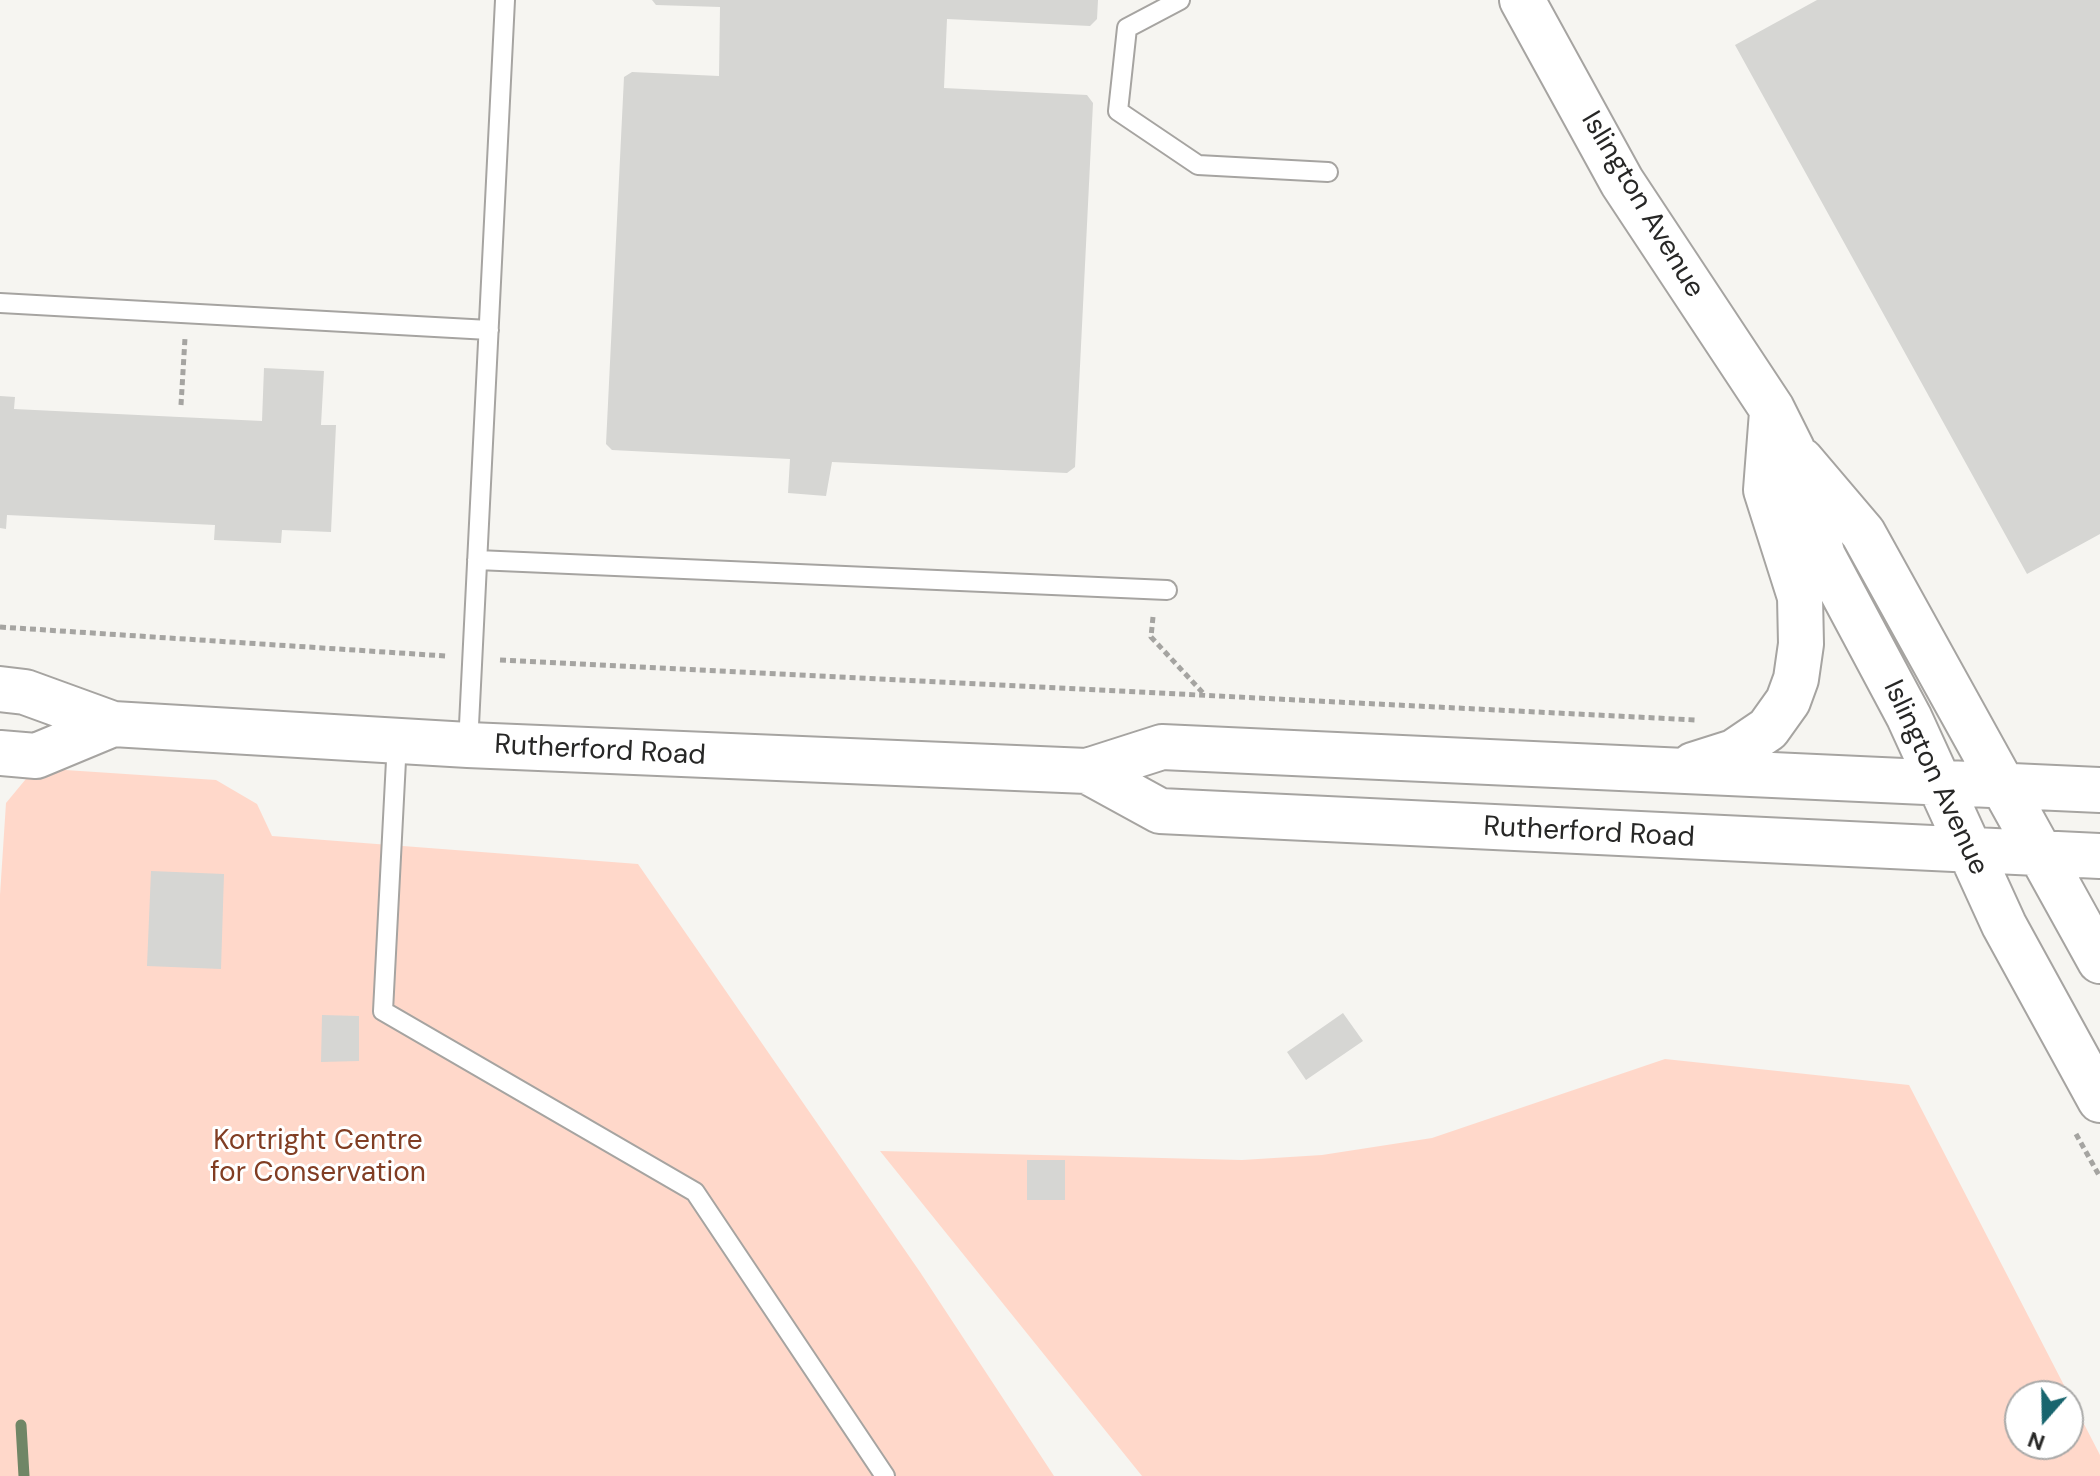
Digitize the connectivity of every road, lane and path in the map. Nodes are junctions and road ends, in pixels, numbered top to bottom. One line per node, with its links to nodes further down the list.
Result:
1 (505, 0): 7 (lane)
2 (1180, 0): 4 (lane)
3 (1522, 0): 9 (main road, Islington Avenue)
4 (1328, 172)
5 (0, 303): 6 (lane)
6 (187, 313): 7 (lane); 8 (path)
7 (489, 330): 11 (lane)
8 (181, 405)
9 (1772, 409): 10 (main road, Islington Avenue); 23 (main road)
10 (1792, 449): 24 (main road, Islington Avenue); 25 (main road, Islington Avenue)
11 (477, 560): 12 (lane); 14 (lane)
12 (1161, 590): 16 (path)
13 (0, 627): 14 (path)
14 (472, 658): 16 (path); 20 (lane)
15 (0, 689): 18 (main road, Rutherford Road)
16 (1205, 695): 17 (path)
17 (1713, 720)
18 (113, 724): 19 (main road, Rutherford Road); 21 (main road, Rutherford Road)
19 (397, 741): 20 (main road, Rutherford Road); 32 (lane)
20 (468, 745): 22 (main road, Rutherford Road)
21 (0, 753)
22 (1087, 771): 23 (main road, Rutherford Road); 27 (main road, Rutherford Road)
23 (1671, 772): 24 (main road, Rutherford Road)
24 (1940, 783): 25 (main road, Rutherford Road); 27 (main road, Islington Avenue)
25 (2003, 786): 26 (main road, Rutherford Road); 28 (main road, Islington Avenue)
26 (2100, 790)
27 (1971, 851): 28 (main road, Rutherford Road); 31 (main road, Islington Avenue)
28 (2040, 854): 29 (main road, Rutherford Road); 30 (main road, Islington Avenue)
29 (2100, 856)
30 (2100, 961)
31 (2100, 1100)
32 (885, 1476)

